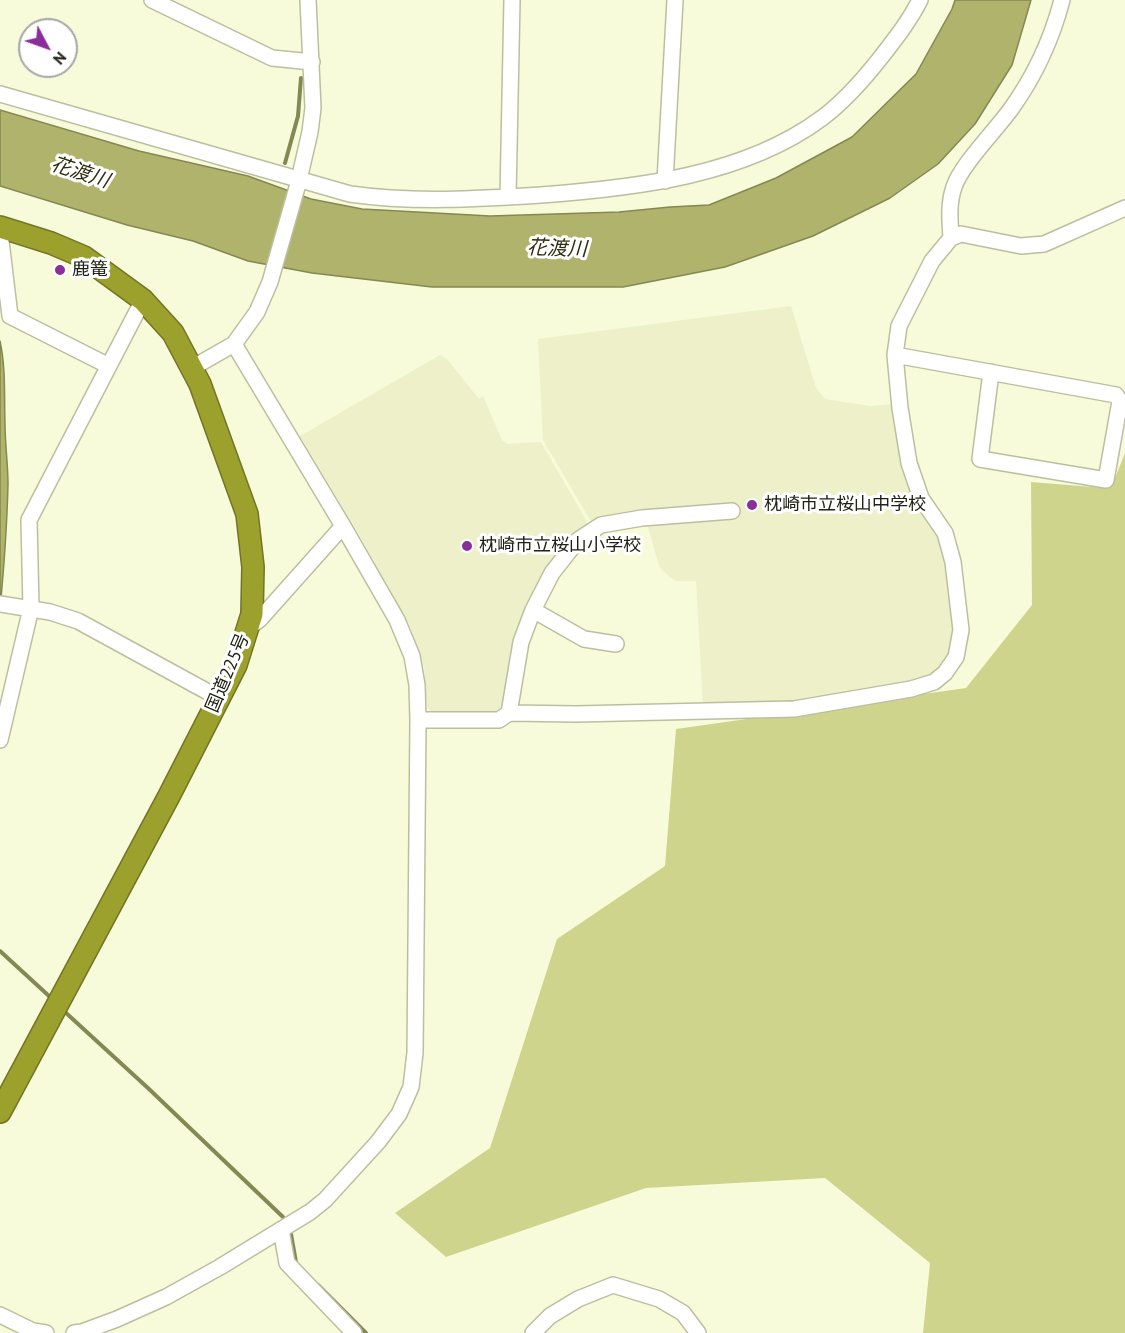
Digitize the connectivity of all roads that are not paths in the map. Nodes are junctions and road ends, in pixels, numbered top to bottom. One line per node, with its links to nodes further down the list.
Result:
1 (152, 0): 7 (street)
2 (308, 0): 7 (street)
3 (512, 0): 11 (street)
4 (675, 0): 9 (street)
5 (920, 0): 9 (street)
6 (1062, 0): 15 (street)
7 (312, 62): 10 (street)
8 (0, 94): 10 (street)
9 (664, 181): 11 (street)
10 (298, 182): 11 (street); 17 (street)
11 (508, 197)
12 (1125, 208): 15 (street)
13 (0, 227): 16 (highway, 国道225号)
14 (0, 233): 19 (street)
15 (951, 238): 18 (street)
16 (143, 300): 19 (street); 20 (highway, 国道225号)
17 (234, 344): 20 (street); 23 (street)
18 (895, 355): 21 (street); 30 (street)
19 (109, 366): 25 (street)
20 (192, 368): 27 (highway, 国道225号)
21 (991, 372): 21 (street)
22 (732, 511): 26 (street)
23 (343, 526): 27 (street); 31 (street)
24 (0, 604): 25 (street)
25 (25, 607): 29 (street); 32 (street)
26 (533, 610): 28 (street); 30 (street)
27 (247, 629): 29 (highway, 国道225号)
28 (616, 644)
29 (219, 698): 33 (highway, 国道225号)
30 (510, 713): 31 (street)
31 (418, 720): 34 (street)
32 (0, 740)
33 (0, 1112)
34 (281, 1230): 36 (street); 39 (street)
35 (0, 1315): 37 (street)
36 (118, 1326): 38 (street)
37 (46, 1333)
38 (74, 1333)
39 (354, 1333)
40 (533, 1333): 41 (street)
41 (698, 1333)

